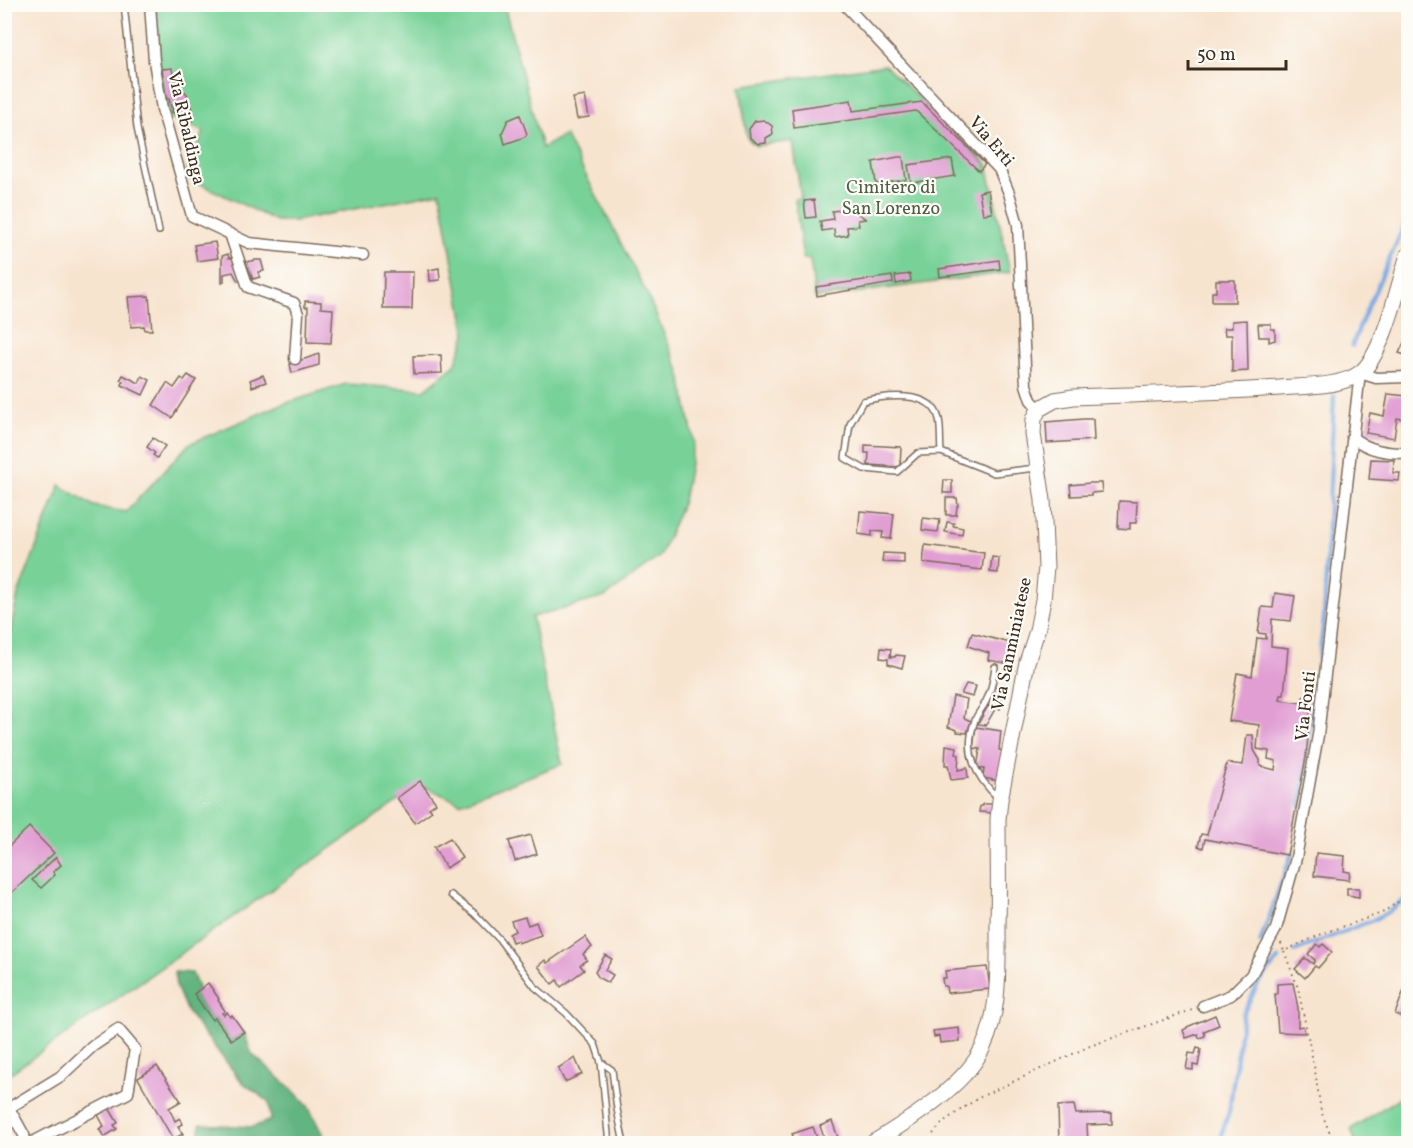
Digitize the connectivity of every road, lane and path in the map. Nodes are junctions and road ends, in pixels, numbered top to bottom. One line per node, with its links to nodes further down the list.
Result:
1 (124, 4): 4 (lane)
2 (150, 4): 5 (street, Via Ribaldinga)
3 (844, 4): 11 (street, Via Erti)
4 (159, 231)
5 (230, 234): 6 (street, Via Ribaldinga); 8 (street)
6 (363, 255)
7 (1408, 255): 9 (main road)
8 (295, 359)
9 (1360, 374): 10 (street); 11 (main road); 12 (street, Via Fonti)
10 (1408, 377)
11 (1039, 409): 15 (main road, Via Sanminiatese)
12 (1352, 437): 14 (street); 20 (street, Via Fonti)
13 (941, 452): 13 (lane); 15 (lane)
14 (1408, 453)
15 (1038, 468): 17 (main road, Via Sanminiatese)
16 (995, 667): 17 (lane)
17 (1000, 800): 28 (main road, Via Sanminiatese)
18 (451, 895): 23 (lane)
19 (1408, 895): 21 (path)
20 (1276, 929): 21 (path); 22 (street, Via Fonti)
21 (1284, 951): 29 (path)
22 (1203, 1006): 24 (path)
23 (601, 1062): 26 (lane); 27 (lane)
24 (933, 1134)
25 (28, 1143): 25 (street)
26 (609, 1143)
27 (624, 1143)
28 (871, 1143)
29 (1334, 1143)

